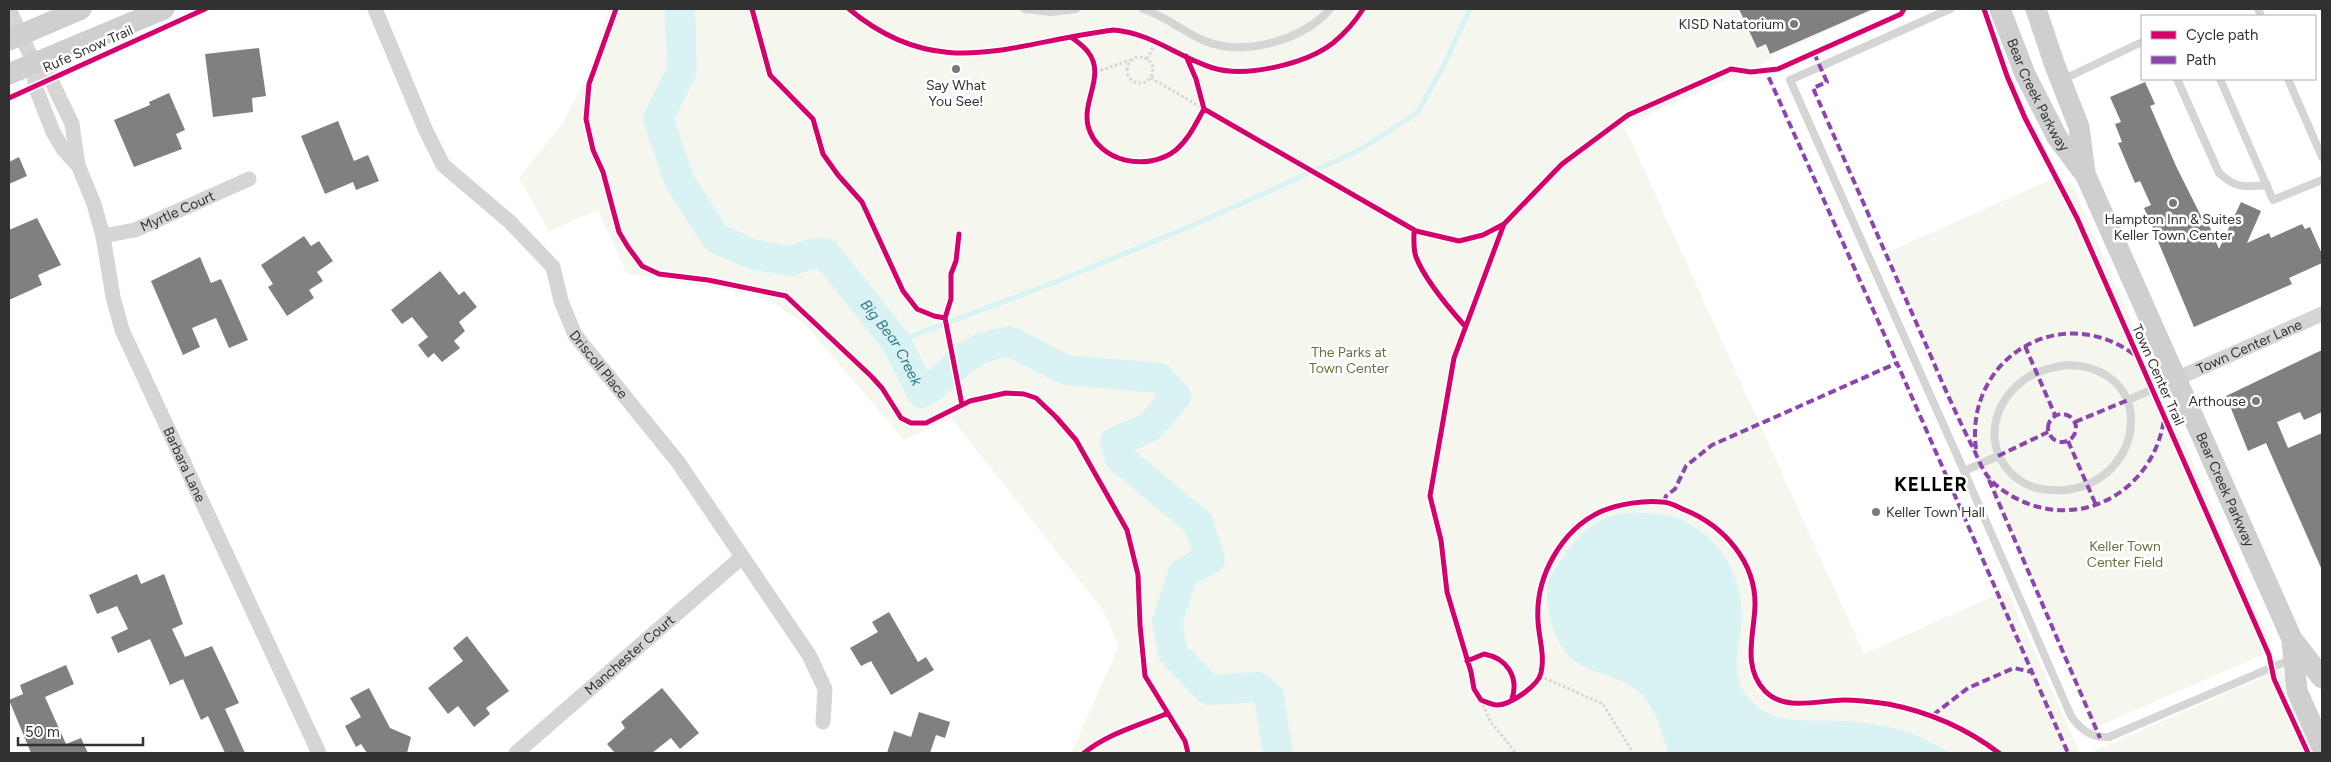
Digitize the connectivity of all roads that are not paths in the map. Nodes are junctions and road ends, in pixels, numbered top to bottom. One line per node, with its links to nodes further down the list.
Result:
1 (9, 9): 12 (street, Barbara Lane)
2 (81, 9): 12 (main road)
3 (164, 9): 14 (main road)
4 (375, 9): 32 (street, Driscoll Place)
5 (1025, 9): 6 (lane)
6 (1076, 9)
7 (1144, 9): 8 (lane)
8 (1330, 9)
9 (1950, 9): 31 (lane)
10 (2000, 9): 22 (main road, Bear Creek Parkway)
11 (2036, 9): 19 (main road, Bear Creek Parkway)
12 (15, 38): 14 (street, Barbara Lane)
13 (2141, 42): 19 (lane)
14 (34, 63): 15 (main road); 21 (street, Barbara Lane); 21 (street, Barbara Lane)
15 (9, 74)
16 (2177, 80): 25 (lane)
17 (2220, 80): 25 (lane)
18 (2288, 80): 20 (lane)
19 (2060, 81): 22 (main road, Bear Creek Parkway)
20 (2322, 157)
21 (78, 165): 26 (street, Barbara Lane)
22 (2086, 176): 28 (main road, Bear Creek Parkway)
23 (249, 179): 26 (street, Myrtle Court)
24 (2322, 180): 25 (lane)
25 (2267, 185)
26 (103, 236): 37 (street, Barbara Lane)
27 (2322, 314): 28 (street, Town Center Lane)
28 (2176, 379): 29 (lane); 33 (main road, Bear Creek Parkway)
29 (2128, 400): 30 (lane); 30 (lane)
30 (1998, 456): 31 (lane)
31 (1964, 471): 33 (lane)
32 (742, 557): 35 (street, Driscoll Place); 38 (street, Manchester Court)
33 (2293, 649): 34 (main road, Bear Creek Parkway); 36 (main road, Bear Creek Parkway)
34 (2322, 678)
35 (823, 722)
36 (2322, 747)
37 (319, 753)
38 (516, 753)

